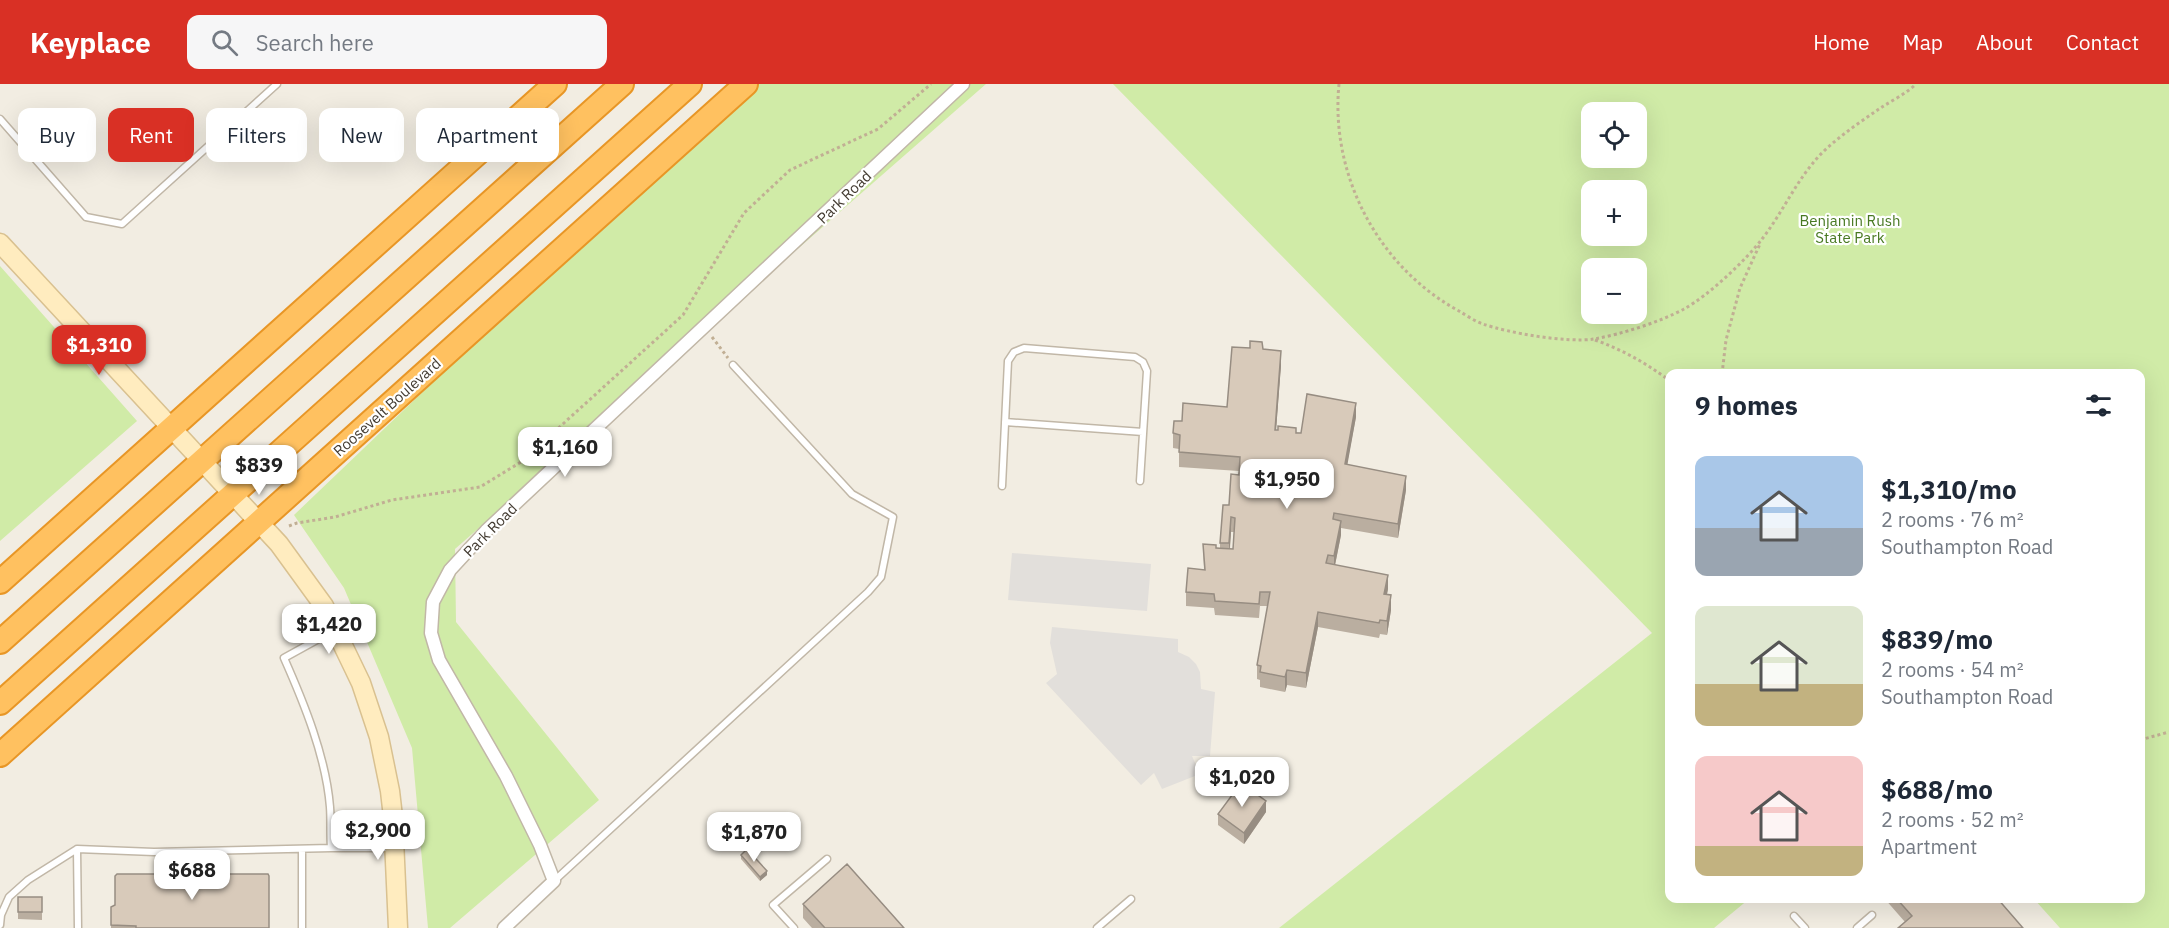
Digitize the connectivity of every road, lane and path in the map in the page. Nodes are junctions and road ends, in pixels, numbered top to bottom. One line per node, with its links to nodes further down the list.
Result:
1 (277, 84): 10 (lane)
2 (555, 84): 19 (highway)
3 (622, 84): 21 (highway)
4 (690, 84): 24 (highway)
5 (746, 84): 25 (highway, Roosevelt Boulevard)
6 (931, 84): 26 (path)
7 (963, 84): 39 (street, Park Road)
8 (1339, 84): 14 (path)
9 (1917, 85): 11 (path)
10 (0, 119)
11 (1762, 239): 14 (path); 16 (path)
12 (1, 247): 19 (street)
13 (711, 335): 15 (path)
14 (1593, 339): 17 (path)
15 (733, 365): 39 (lane)
16 (1723, 369)
17 (1665, 377)
18 (1005, 422): 20 (lane); 20 (lane); 23 (lane)
19 (172, 428): 21 (street); 27 (highway)
20 (1143, 432): 22 (lane)
21 (202, 461): 24 (street); 29 (highway)
22 (1140, 481)
23 (1002, 486)
24 (233, 494): 25 (street); 30 (highway)
25 (259, 522): 28 (street); 33 (highway, Roosevelt Boulevard)
26 (289, 526)
27 (0, 582)
28 (336, 629): 34 (lane); 35 (street)
29 (0, 642)
30 (0, 703)
31 (2169, 732): 32 (path)
32 (2145, 739)
33 (0, 755)
34 (330, 848): 35 (lane); 37 (lane)
35 (395, 848): 46 (street)
36 (77, 849): 37 (lane); 43 (lane); 44 (lane)
37 (302, 849): 45 (lane)
38 (827, 859): 48 (lane)
39 (554, 881): 47 (street)
40 (1131, 899): 49 (lane)
41 (1872, 915): 51 (lane)
42 (1794, 916): 50 (lane)
43 (0, 925)
44 (78, 928)
45 (302, 928)
46 (398, 928)
47 (504, 928)
48 (794, 928)
49 (1097, 928)
50 (1805, 928)
51 (1857, 928)

